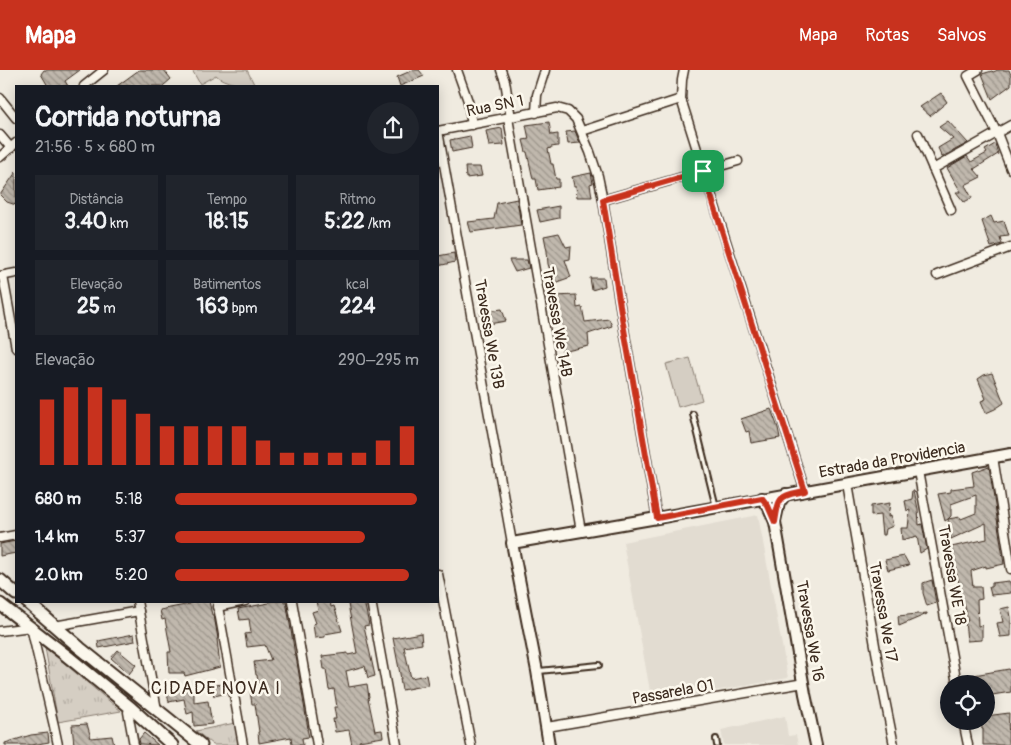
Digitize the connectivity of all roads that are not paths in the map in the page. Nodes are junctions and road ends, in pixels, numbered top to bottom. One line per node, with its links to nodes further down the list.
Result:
1 (104, 70): 7 (street)
2 (457, 70): 13 (street)
3 (501, 70): 12 (street, Travessa We 14B)
4 (545, 70): 10 (street)
5 (684, 70): 9 (street)
6 (978, 70): 17 (street)
7 (85, 85)
8 (0, 98): 11 (street)
9 (681, 99): 16 (street); 26 (street)
10 (536, 112): 12 (street, Rua SN 1); 16 (street, Rua SN 1)
11 (15, 117)
12 (509, 118): 13 (street, Rua SN 1); 45 (street, Travessa We 14B)
13 (472, 125): 15 (street, Rua SN 1)
14 (1011, 125): 17 (street)
15 (439, 131)
16 (582, 131): 27 (street)
17 (997, 133): 24 (street); 25 (street)
18 (918, 134): 24 (street)
19 (0, 135): 21 (street)
20 (439, 137): 48 (street, Travessa We 13B)
21 (14, 145): 22 (street)
22 (0, 157)
23 (738, 161): 26 (street)
24 (933, 169): 28 (street)
25 (1011, 169)
26 (703, 171): 27 (street); 39 (street)
27 (603, 200): 43 (street)
28 (951, 210)
29 (1010, 250): 32 (street)
30 (15, 274): 31 (street)
31 (1, 276): 33 (street)
32 (936, 276)
33 (15, 343)
34 (693, 414): 42 (lane)
35 (1011, 454): 36 (main road, Estrada da Providencia)
36 (993, 457): 37 (main road, Estrada da Providencia); 49 (street)
37 (918, 471): 38 (main road, Estrada da Providencia); 65 (street, Travessa WE 18)
38 (846, 484): 39 (main road, Estrada da Providencia); 83 (street, Travessa We 17)
39 (805, 491): 40 (main road, Estrada da Providencia)
40 (786, 494): 41 (main road, Estrada da Providencia); 44 (main road)
41 (762, 498): 42 (main road, Estrada da Providencia); 44 (main road)
42 (716, 507): 43 (main road, Estrada da Providencia)
43 (657, 518): 45 (main road, Estrada da Providencia)
44 (775, 522): 66 (main road, Travessa We 16)
45 (581, 531): 48 (main road, Estrada da Providencia)
46 (15, 535): 47 (street)
47 (0, 538)
48 (512, 542): 64 (main road, Travessa We 13B)
49 (1011, 569)
50 (439, 579): 79 (street)
51 (0, 580): 52 (main road)
52 (15, 593)
53 (28, 603): 60 (main road)
54 (137, 603): 59 (street)
55 (292, 603): 77 (street)
56 (371, 603): 78 (street)
57 (0, 604): 61 (main road)
58 (217, 604): 76 (street)
59 (139, 611): 60 (street); 68 (street)
60 (51, 622): 61 (main road); 68 (main road)
61 (31, 627): 62 (street); 67 (main road); 72 (street)
62 (0, 631)
63 (599, 665): 64 (lane)
64 (537, 671): 69 (main road, Travessa We 13B)
65 (955, 675)
66 (804, 683): 69 (street, Passarela 01); 82 (main road, Travessa We 16)
67 (131, 708): 73 (street); 74 (main road)
68 (157, 710): 75 (main road)
69 (547, 727): 80 (main road, Travessa We 13B)
70 (965, 730): 84 (street)
71 (716, 739): 81 (lane)
72 (58, 745)
73 (134, 745)
74 (172, 745)
75 (201, 745)
76 (243, 745)
77 (317, 745)
78 (398, 745)
79 (471, 745)
80 (550, 745)
81 (718, 745)
82 (816, 745)
83 (894, 745)
84 (968, 745)

